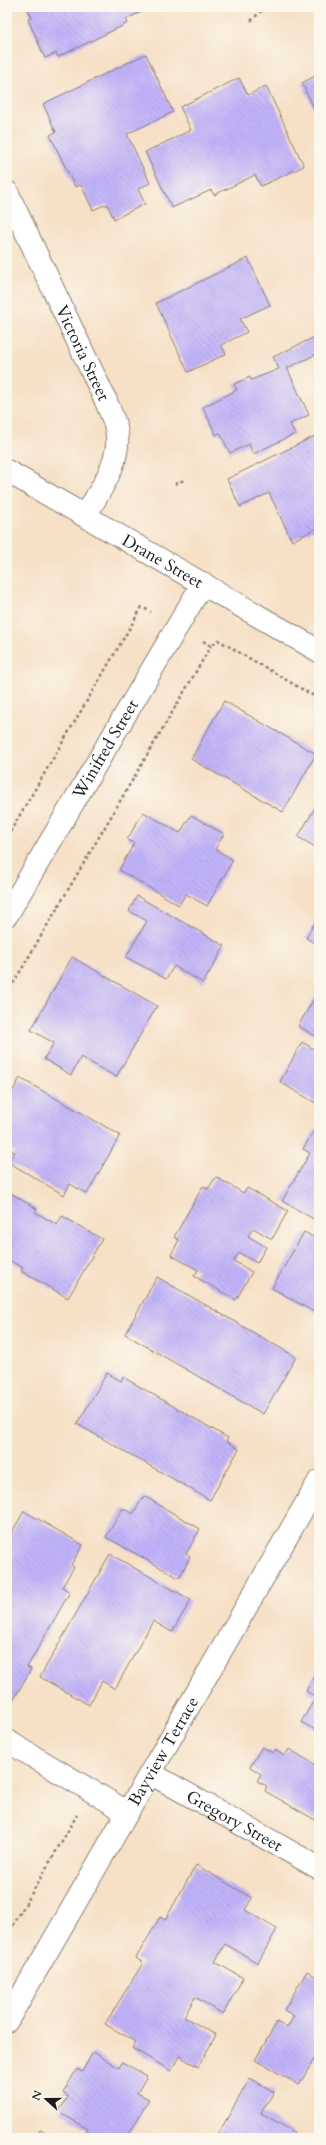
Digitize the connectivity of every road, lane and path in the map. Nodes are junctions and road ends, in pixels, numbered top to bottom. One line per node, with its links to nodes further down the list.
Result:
1 (270, 7): 2 (path)
2 (251, 21)
3 (7, 192): 7 (street, Victoria Street)
4 (7, 471): 7 (street, Drane Street)
5 (184, 480): 6 (path)
6 (175, 484)
7 (85, 516): 8 (street, Drane Street)
8 (203, 583): 12 (street, Drane Street); 15 (street, Winifred Street)
9 (153, 613): 14 (path)
10 (200, 639): 11 (path)
11 (211, 646): 13 (path); 16 (path)
12 (319, 651)
13 (319, 699)
14 (7, 837)
15 (7, 915)
16 (7, 994)
17 (319, 1481): 19 (street, Bayview Terrace)
18 (7, 1741): 20 (street)
19 (150, 1773): 20 (street, Bayview Terrace); 22 (street, Gregory Street)
20 (127, 1812): 24 (street, Bayview Terrace)
21 (78, 1813): 23 (path)
22 (319, 1868)
23 (7, 1936)
24 (7, 2021)

